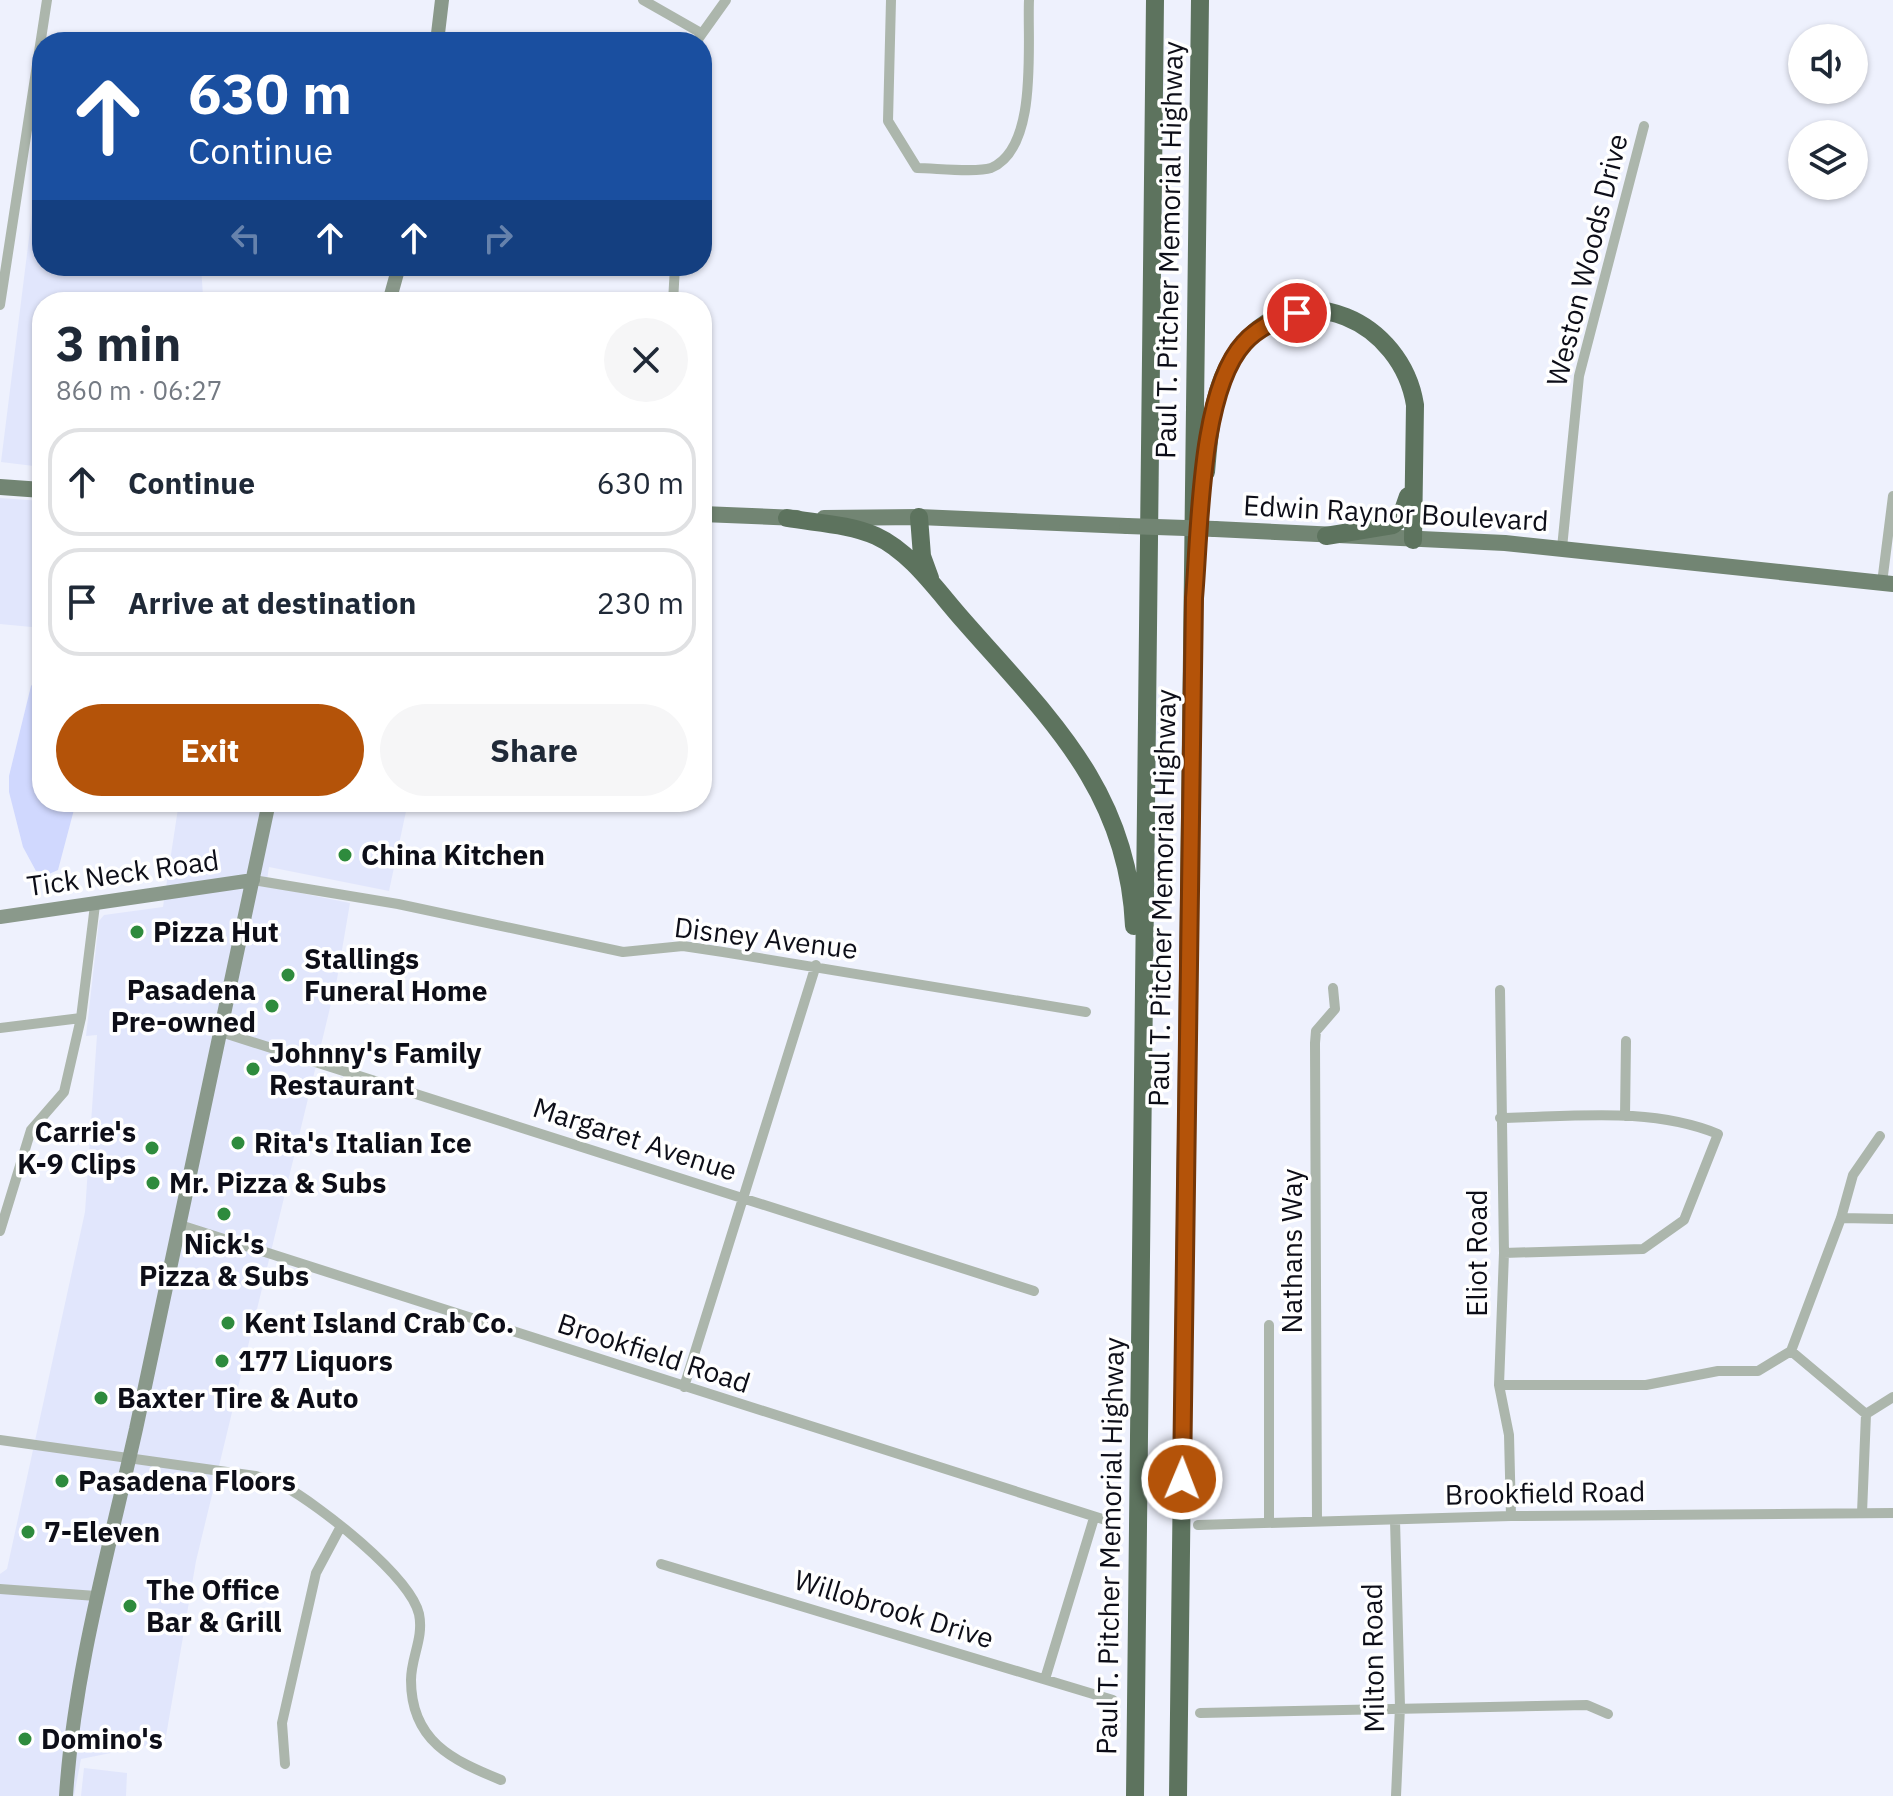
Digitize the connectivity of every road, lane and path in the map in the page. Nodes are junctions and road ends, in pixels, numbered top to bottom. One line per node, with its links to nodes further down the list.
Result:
1 (47, 0): 9 (street)
2 (442, 0): 10 (main road)
3 (643, 0): 11 (street)
4 (726, 0): 12 (street)
5 (891, 0): 6 (street)
6 (1029, 0)
7 (1155, 0): 52 (highway, Paul T. Pitcher Memorial Highway)
8 (1200, 0): 29 (highway, Paul T. Pitcher Memorial Highway)
9 (42, 32)
10 (438, 32)
11 (691, 32)
12 (703, 32)
13 (32, 89): 15 (street)
14 (1644, 126): 26 (street, Weston Woods Drive)
15 (3, 262): 16 (street)
16 (0, 305)
17 (1411, 474): 24 (highway); 25 (highway); 29 (highway)
18 (0, 487): 19 (main road)
19 (32, 489)
20 (1893, 496): 27 (street)
21 (712, 514): 23 (main road, Edwin Raynor Boulevard)
22 (919, 517): 23 (main road, Edwin Raynor Boulevard); 24 (main road, Edwin Raynor Boulevard, bridge); 28 (highway)
23 (787, 518): 28 (highway)
24 (1326, 536): 25 (main road, Edwin Raynor Boulevard)
25 (1413, 540): 26 (main road, Edwin Raynor Boulevard)
26 (1562, 548): 27 (main road, Edwin Raynor Boulevard)
27 (1887, 584)
28 (934, 588): 52 (highway)
29 (1194, 598): 83 (highway, Paul T. Pitcher Memorial Highway)
30 (267, 812): 31 (main road)
31 (253, 880): 32 (main road, Tick Neck Road); 34 (street, Disney Avenue); 40 (main road)
32 (95, 905): 33 (main road, Tick Neck Road); 38 (street)
33 (0, 917)
34 (816, 965): 37 (street, Disney Avenue); 45 (street)
35 (1333, 988): 66 (street, Nathans Way)
36 (1500, 990): 43 (street, Eliot Road)
37 (1086, 1012)
38 (81, 1018): 39 (street); 49 (street)
39 (0, 1028)
40 (221, 1032): 45 (street, Margaret Avenue); 48 (main road)
41 (1626, 1041): 42 (street)
42 (1625, 1116): 43 (street); 50 (street)
43 (1500, 1118): 50 (street, Eliot Road)
44 (1880, 1136): 46 (street)
45 (742, 1198): 51 (street, Margaret Avenue); 56 (street)
46 (1841, 1218): 47 (street); 54 (street)
47 (1893, 1219)
48 (180, 1225): 56 (street, Brookfield Road); 60 (main road)
49 (0, 1231)
50 (1504, 1253): 55 (street, Eliot Road)
51 (1034, 1291)
52 (1140, 1293): 82 (highway, Paul T. Pitcher Memorial Highway)
53 (1269, 1325): 68 (street)
54 (1791, 1351): 55 (street); 58 (street)
55 (1499, 1385): 63 (street, Eliot Road)
56 (684, 1387): 64 (street, Brookfield Road)
57 (1893, 1397): 58 (street)
58 (1866, 1414): 61 (street)
59 (0, 1440): 60 (street)
60 (129, 1460): 70 (street); 73 (main road)
61 (1862, 1513): 62 (street, Brookfield Road); 63 (street, Brookfield Road)
62 (1893, 1513)
63 (1511, 1516): 65 (street, Brookfield Road)
64 (1094, 1518): 67 (street, Brookfield Road); 74 (street)
65 (1395, 1520): 66 (street, Brookfield Road); 76 (street, Milton Road)
66 (1317, 1522): 68 (street, Brookfield Road)
67 (1115, 1523)
68 (1269, 1523): 69 (street, Brookfield Road)
69 (1198, 1525)
70 (340, 1528): 79 (street); 80 (street)
71 (661, 1564): 74 (street, Willobrook Drive)
72 (0, 1589): 73 (street)
73 (96, 1596): 81 (main road)
74 (1045, 1679): 75 (street, Willobrook Drive)
75 (1113, 1700)
76 (1400, 1707): 77 (street); 78 (street); 84 (street, Milton Road)
77 (1200, 1713)
78 (1608, 1714)
79 (285, 1764)
80 (501, 1780)
81 (66, 1796)
82 (1135, 1796)
83 (1178, 1796)
84 (1396, 1796)

